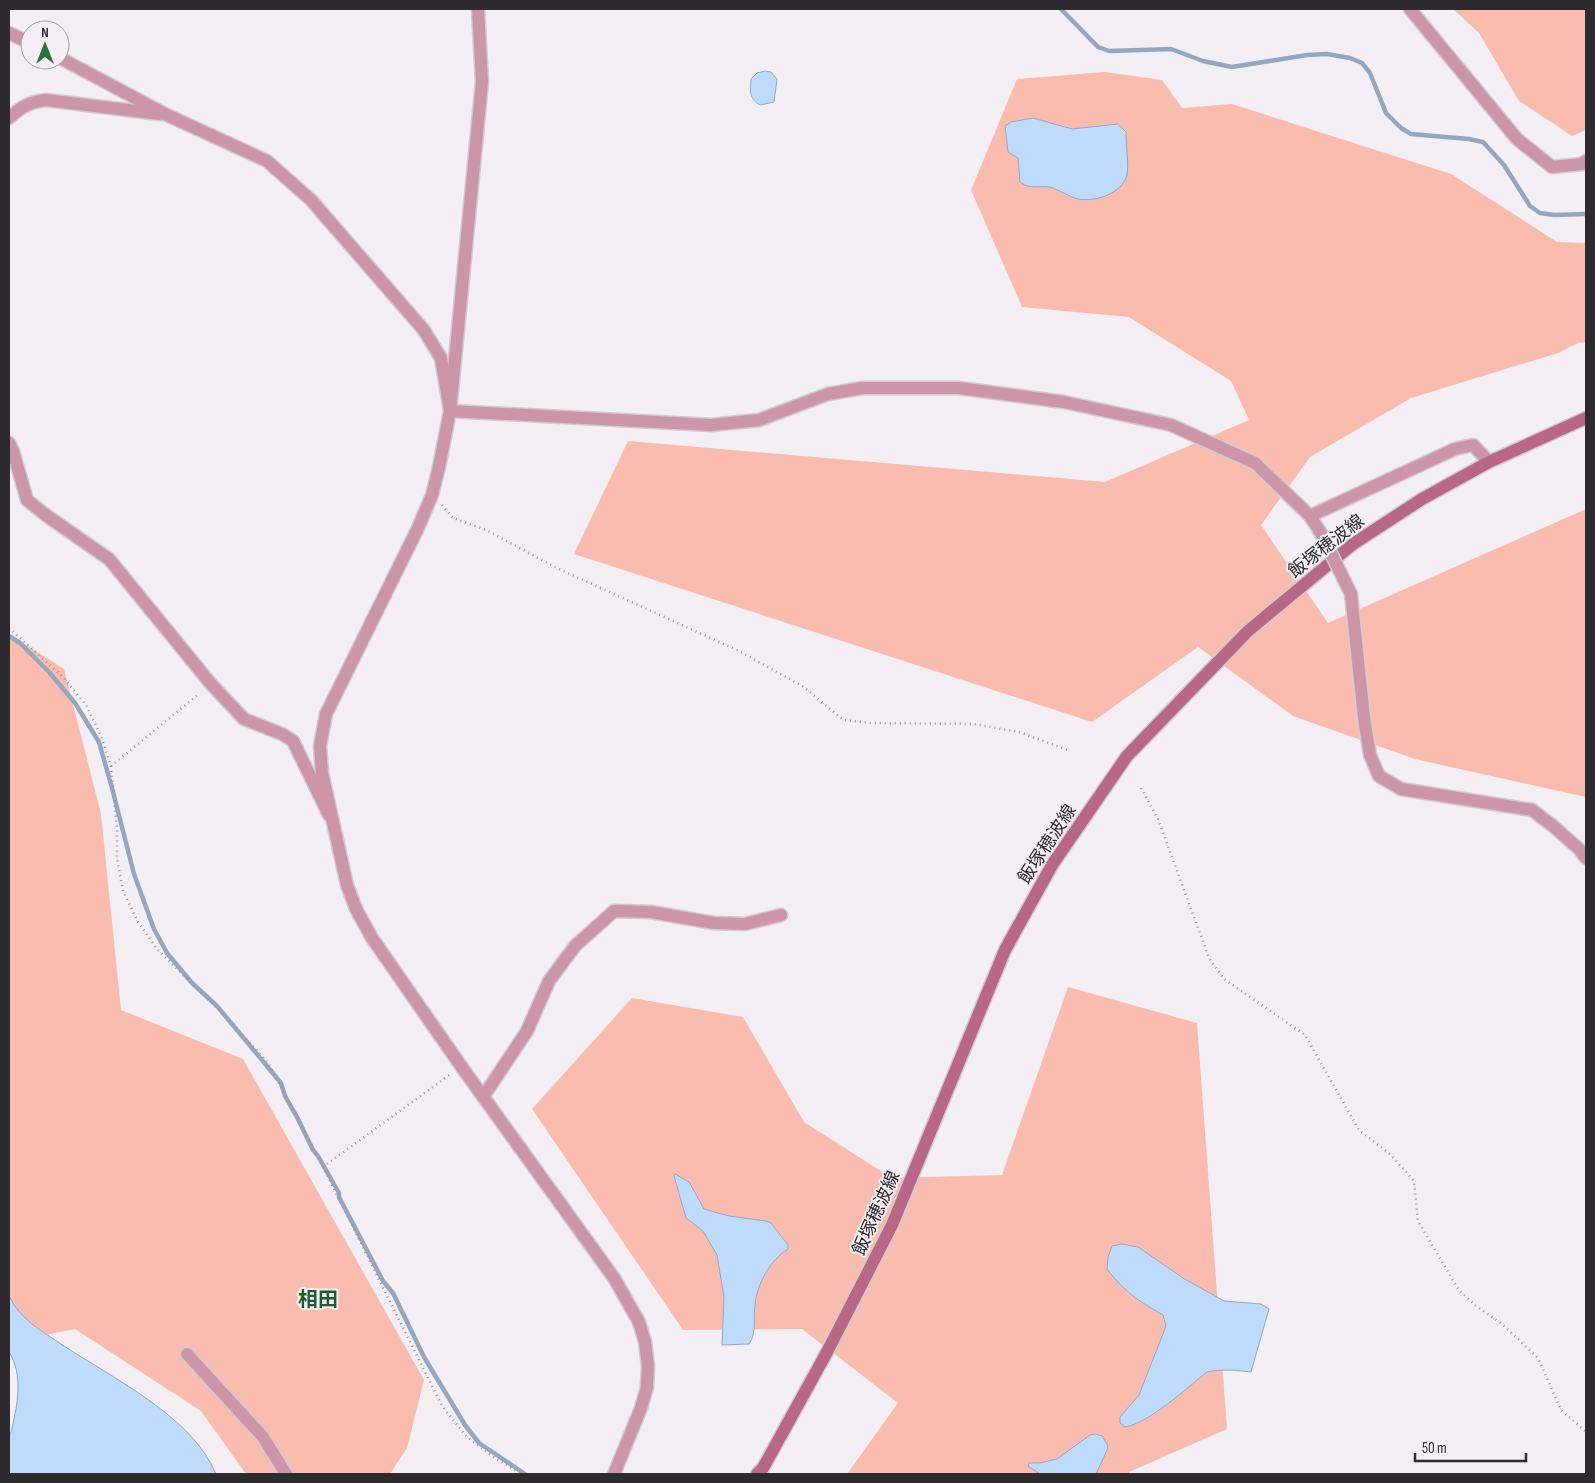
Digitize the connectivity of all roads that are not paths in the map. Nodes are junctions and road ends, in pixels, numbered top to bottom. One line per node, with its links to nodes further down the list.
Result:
1 (478, 9): 7 (street)
2 (1410, 9): 6 (street)
3 (70, 63): 4 (street)
4 (167, 115): 5 (street); 7 (street)
5 (9, 118)
6 (1586, 161)
7 (450, 411): 11 (street); 12 (street)
8 (1586, 418): 10 (main road, 飯塚穂波線)
9 (9, 444): 12 (street)
10 (1489, 462): 11 (street); 19 (main road, 飯塚穂波線)
11 (1310, 516): 13 (street, bridge)
12 (332, 822): 15 (street)
13 (1586, 858)
14 (781, 915): 15 (street)
15 (483, 1097): 18 (street)
16 (187, 1354): 17 (street)
17 (286, 1474)
18 (614, 1474)
19 (758, 1474)

